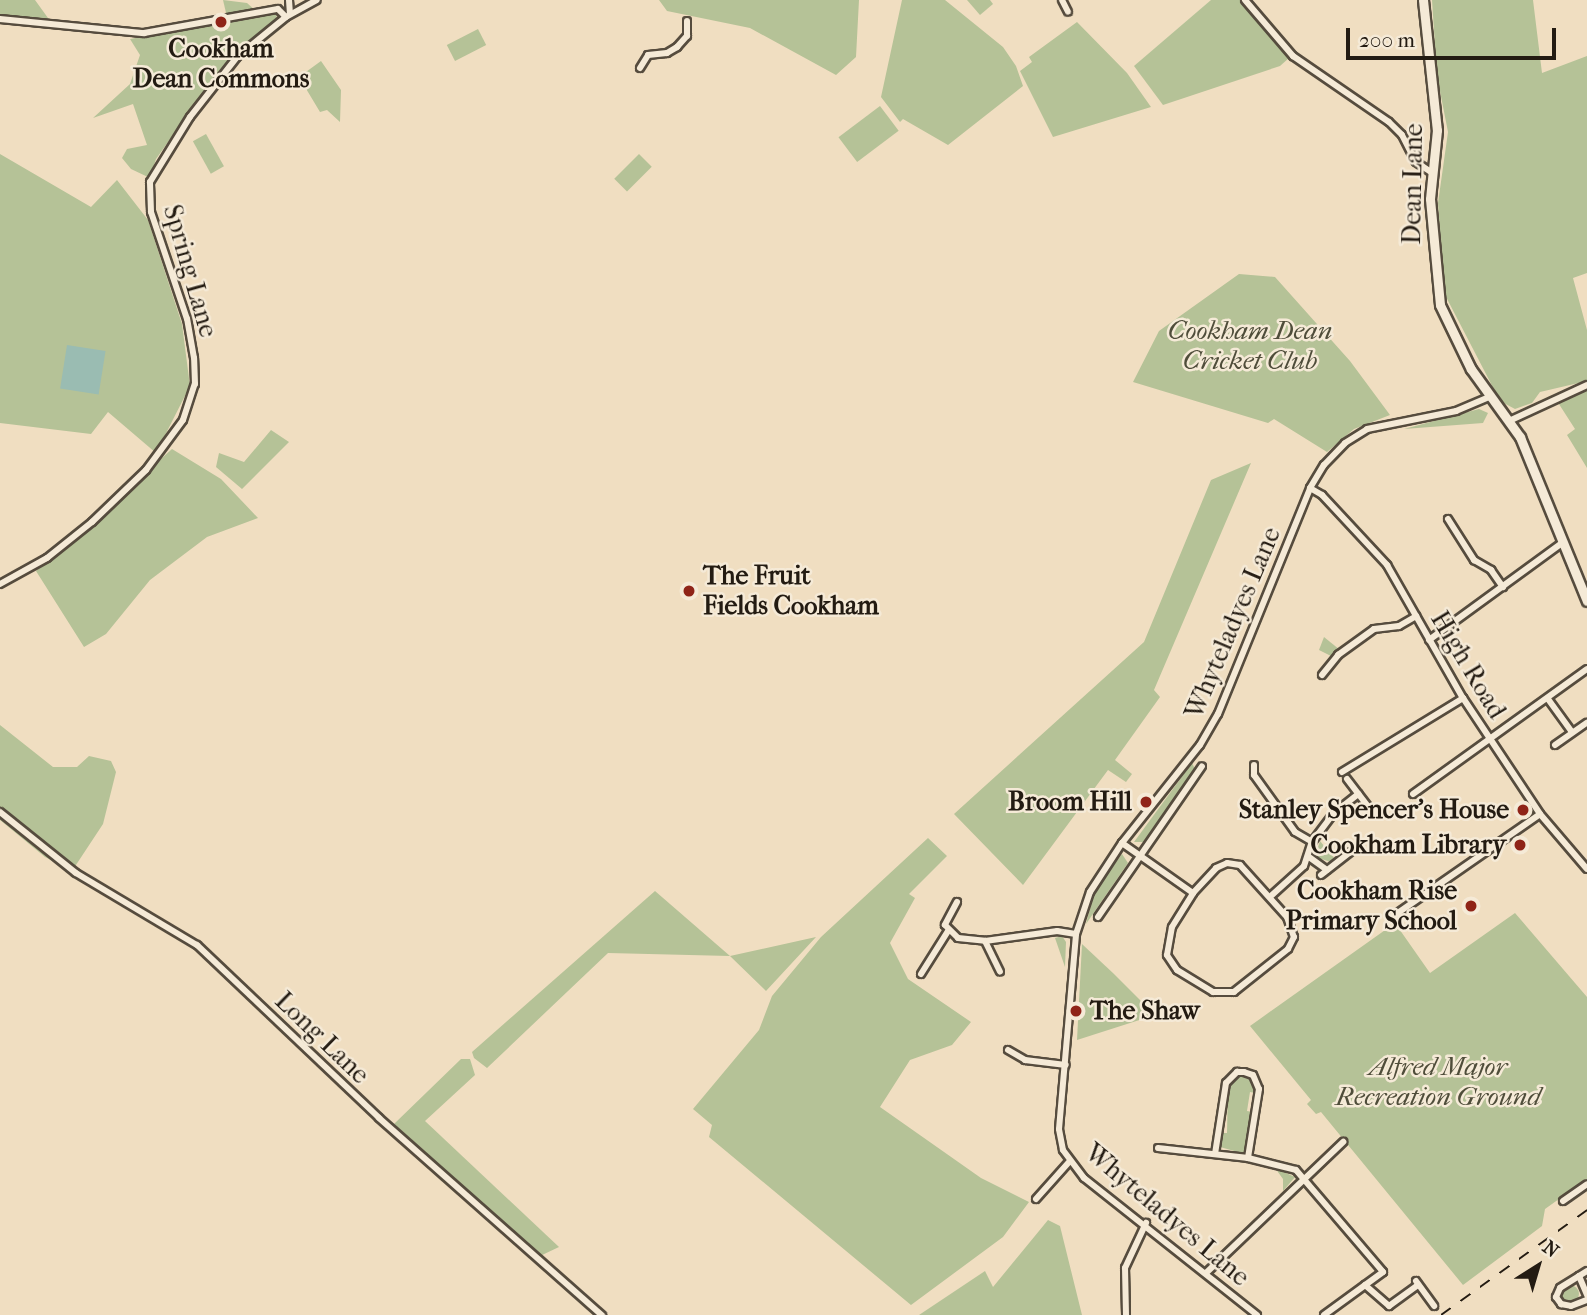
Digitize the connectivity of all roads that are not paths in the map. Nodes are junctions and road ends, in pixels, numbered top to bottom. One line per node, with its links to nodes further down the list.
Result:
1 (289, 0): 7 (street)
2 (317, 0): 7 (street, Spring Lane)
3 (1062, 0): 6 (street)
4 (1245, 0): 11 (street)
5 (1423, 0): 11 (street, Dean Lane)
6 (1068, 12)
7 (288, 15): 8 (street); 18 (street, Spring Lane)
8 (0, 19)
9 (687, 21): 10 (street)
10 (640, 68)
11 (1431, 172): 13 (street, Dean Lane)
12 (1587, 385): 14 (street)
13 (1489, 397): 14 (street, Dean Lane); 15 (street, Whyteladyes Lane)
14 (1509, 421): 17 (street, Dean Lane)
15 (1310, 488): 21 (street, High Road); 41 (street, Whyteladyes Lane)
16 (1448, 519): 19 (street)
17 (1562, 544): 19 (street); 20 (street, Dean Lane)
18 (0, 584)
19 (1503, 587): 22 (street)
20 (1587, 601)
21 (1416, 616): 22 (street, High Road); 24 (street)
22 (1429, 640): 25 (street, High Road)
23 (1587, 669): 26 (street)
24 (1322, 675)
25 (1463, 698): 29 (street, High Road); 33 (street)
26 (1548, 699): 28 (street); 29 (street)
27 (1587, 723): 28 (street)
28 (1572, 732): 30 (street)
29 (1491, 740): 36 (street); 39 (street, High Road)
30 (1555, 745)
31 (1254, 765): 40 (street)
32 (1202, 766): 43 (street)
33 (1342, 772)
34 (1347, 779): 35 (street)
35 (1358, 794): 38 (street); 40 (street)
36 (1413, 794)
37 (0, 812): 76 (street, Long Lane)
38 (1373, 813)
39 (1540, 814): 45 (street, High Road); 52 (street)
40 (1312, 842): 44 (street)
41 (1122, 843): 43 (street); 54 (street, Whyteladyes Lane)
42 (1350, 852): 46 (street)
43 (1140, 856): 48 (street); 51 (street)
44 (1309, 858): 46 (street); 49 (street)
45 (1587, 869)
46 (1328, 870): 47 (street)
47 (1321, 875)
48 (1192, 893): 49 (street); 49 (street)
49 (1272, 895)
50 (957, 902): 53 (street)
51 (1098, 917)
52 (1392, 917)
53 (948, 931): 55 (street); 57 (street)
54 (1076, 934): 55 (street); 59 (street, Whyteladyes Lane)
55 (985, 941): 56 (street)
56 (1000, 972)
57 (921, 974)
58 (1008, 1049): 59 (street)
59 (1066, 1065): 64 (street, Whyteladyes Lane)
60 (1343, 1142): 65 (street)
61 (1158, 1148): 62 (street)
62 (1215, 1154): 63 (street); 63 (street)
63 (1248, 1158): 65 (street)
64 (1069, 1162): 67 (street); 69 (street, Whyteladyes Lane)
65 (1304, 1178): 71 (street); 73 (street)
66 (1587, 1184): 68 (street)
67 (1036, 1199)
68 (1568, 1200)
69 (1146, 1223): 71 (street, Whyteladyes Lane); 77 (street)
70 (1587, 1271): 72 (street)
71 (1206, 1273): 78 (street, Whyteladyes Lane)
72 (1579, 1276): 74 (street); 74 (street)
73 (1365, 1285): 75 (street); 79 (street)
74 (1587, 1297)
75 (1434, 1306)
76 (601, 1315)
77 (1126, 1315)
78 (1257, 1315)
79 (1324, 1315)

